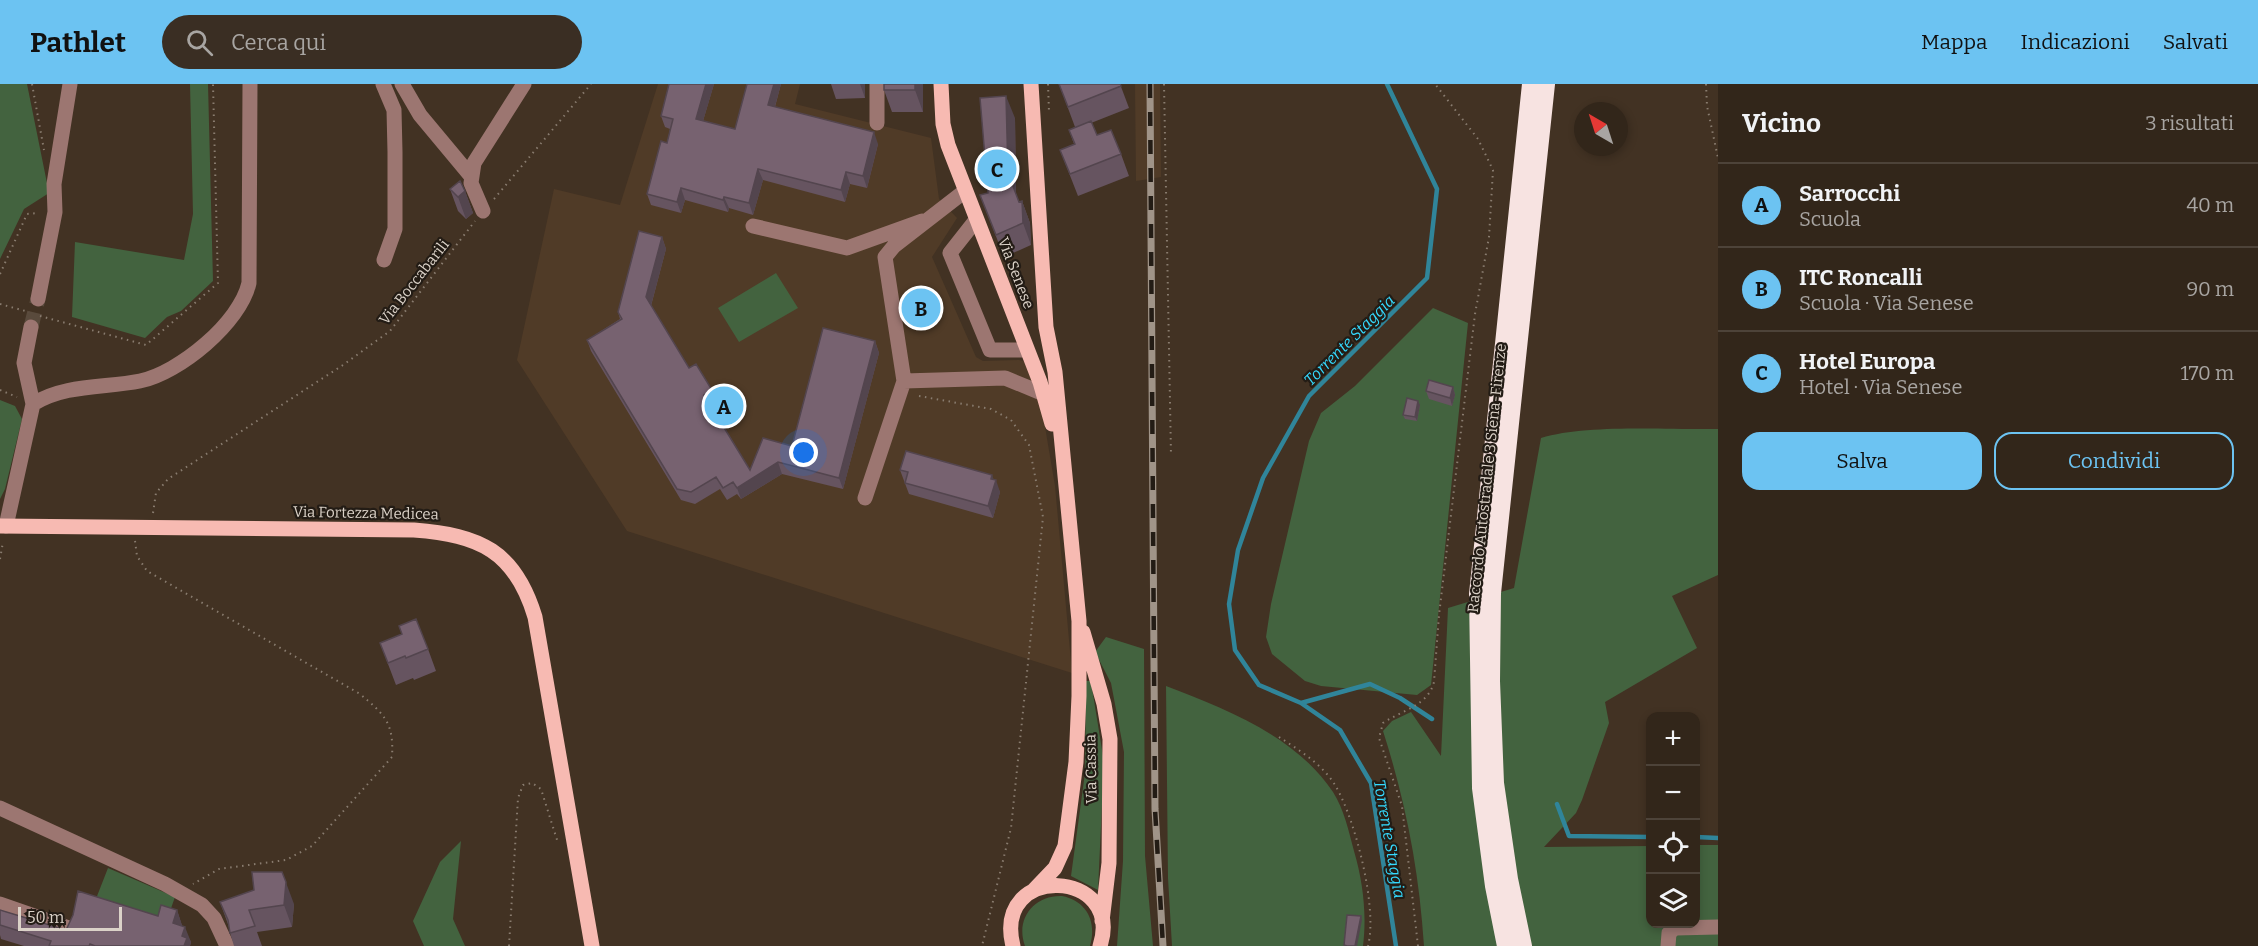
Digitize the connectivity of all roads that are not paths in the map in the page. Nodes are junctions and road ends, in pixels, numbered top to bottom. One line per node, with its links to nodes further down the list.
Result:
1 (70, 84): 21 (street)
2 (250, 84): 28 (street)
3 (382, 84): 20 (street)
4 (402, 84): 12 (street)
5 (524, 84): 12 (street)
6 (877, 84): 11 (street)
7 (941, 84): 13 (main road, Via Senese)
8 (1031, 84): 24 (main road)
9 (1531, 84): 45 (highway, Raccordo Autostradale 3 Siena-Firenze)
10 (1546, 84): 46 (highway, Raccordo Autostradale 3 Siena-Firenze)
11 (877, 123)
12 (470, 175): 14 (street)
13 (965, 191): 15 (street); 16 (main road, Via Senese)
14 (483, 211)
15 (928, 220): 18 (street); 19 (street)
16 (976, 220): 23 (main road, Via Senese); 25 (street)
17 (753, 226): 18 (street)
18 (857, 246): 19 (street)
19 (885, 257): 26 (street)
20 (384, 260)
21 (38, 299)
22 (31, 327): 28 (street)
23 (1019, 330): 24 (main road); 25 (main road, Via Senese)
24 (1050, 344): 29 (main road)
25 (1027, 350): 27 (main road, Via Senese)
26 (903, 388): 27 (street); 30 (street)
27 (1044, 394): 29 (main road, Via Senese)
28 (33, 404): 31 (street)
29 (1063, 474): 32 (main road, Via Cassia)
30 (866, 498)
31 (3, 526): 42 (main road, Via Fortezza Medicea)
32 (1079, 621): 34 (main road, Via Cassia); 37 (main road, Via Cassia)
33 (0, 808): 41 (street)
34 (1034, 890): 36 (main road, Via Cassia); 37 (main road)
35 (0, 904): 39 (street)
36 (1012, 919): 43 (main road, Via Cassia); 44 (main road)
37 (1102, 921): 40 (main road, Via Cassia)
38 (1718, 927): 47 (street)
39 (69, 928)
40 (1101, 945)
41 (227, 946)
42 (592, 946)
43 (1003, 946)
44 (1013, 946)
45 (1506, 946)
46 (1523, 946)
47 (1668, 946)

